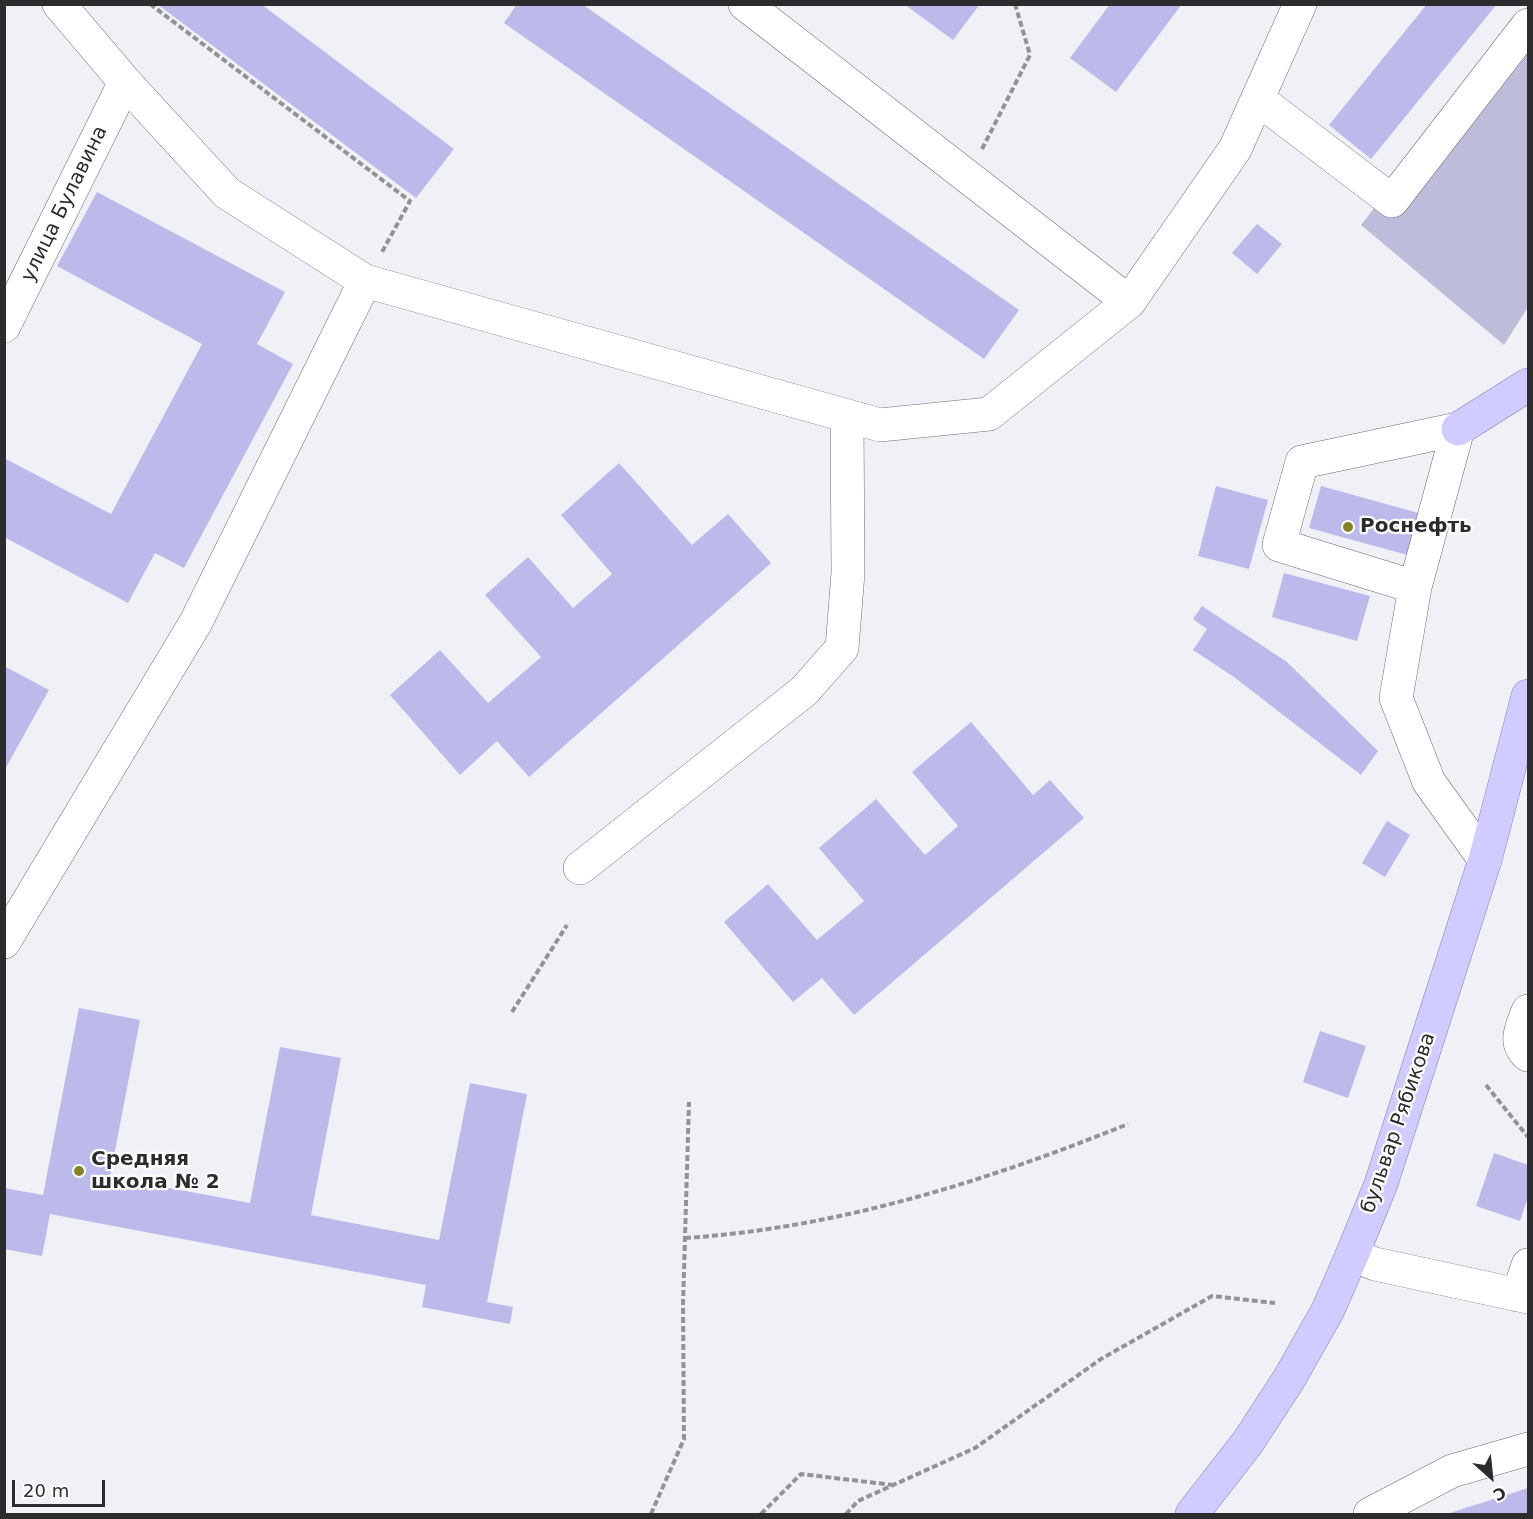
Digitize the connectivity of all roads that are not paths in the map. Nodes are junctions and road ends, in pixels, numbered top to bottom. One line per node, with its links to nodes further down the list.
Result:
1 (58, 4): 5 (street)
2 (745, 4): 8 (street)
3 (1300, 4): 6 (street)
4 (1528, 24): 6 (street)
5 (125, 82): 7 (street); 9 (street, улица Булавина)
6 (1258, 99): 8 (street)
7 (365, 281): 11 (street); 17 (street)
8 (1129, 302): 11 (street)
9 (4, 326)
10 (1528, 385): 12 (main road)
11 (847, 417): 16 (street)
12 (1458, 429): 13 (street); 13 (street)
13 (1415, 587): 15 (street)
14 (1528, 696): 15 (main road, бульвар Рябикова)
15 (1485, 860): 20 (main road, бульвар Рябикова)
16 (580, 868)
17 (4, 942)
18 (1528, 1011): 19 (street)
19 (1528, 1056)
20 (1352, 1255): 21 (street); 23 (main road, бульвар Рябикова)
21 (1525, 1286)
22 (1528, 1449): 24 (street)
23 (1192, 1515)
24 (1370, 1515)

